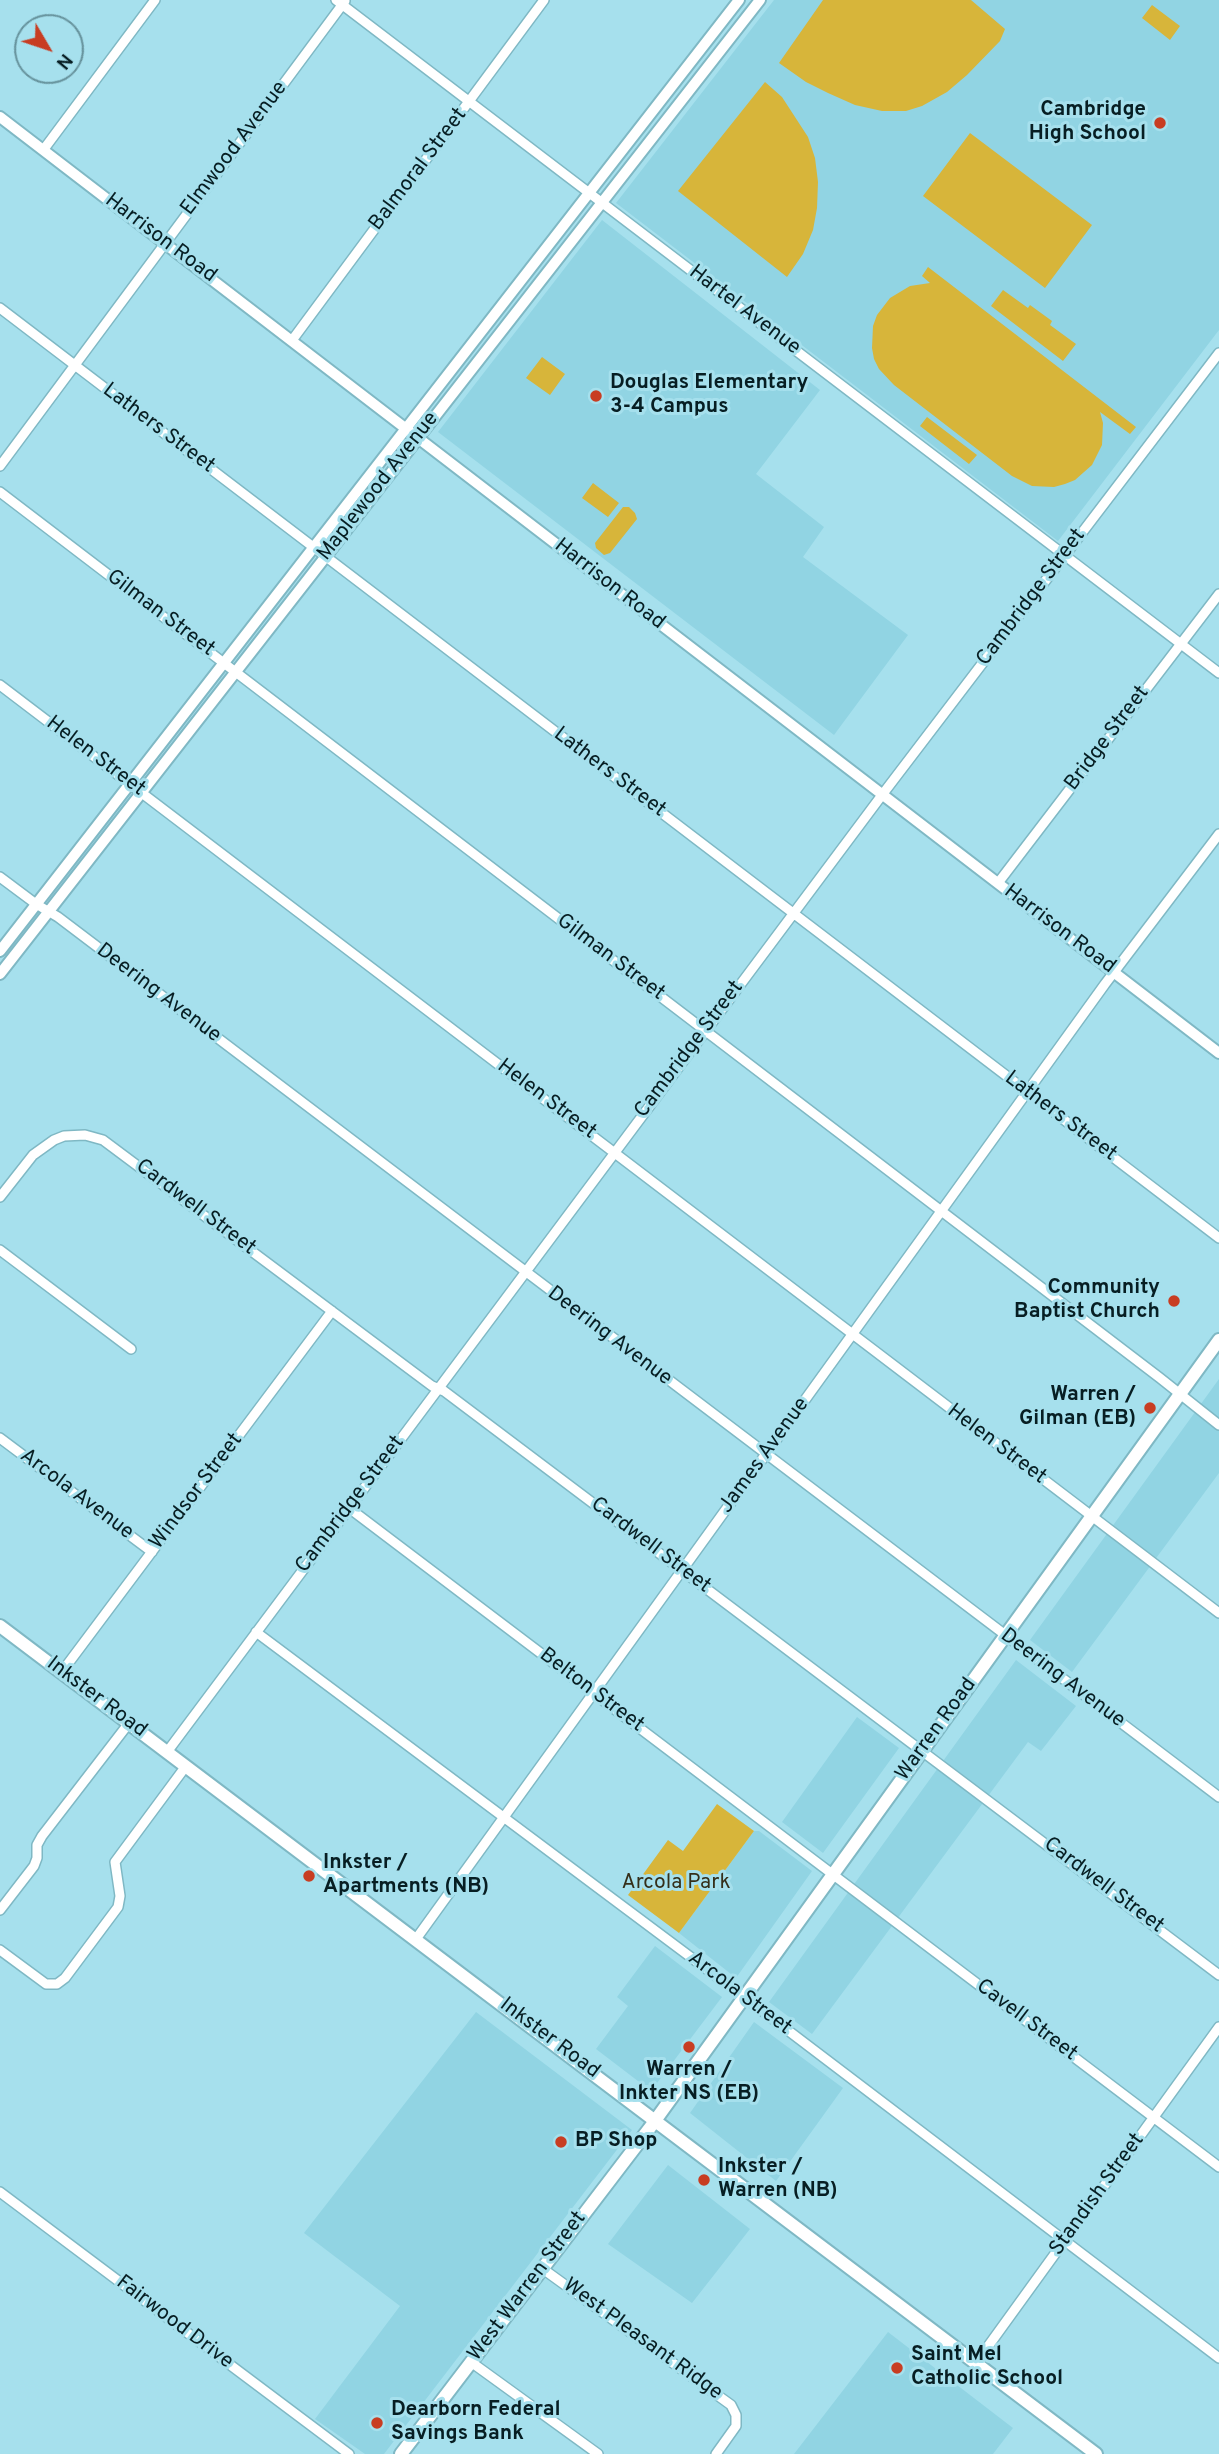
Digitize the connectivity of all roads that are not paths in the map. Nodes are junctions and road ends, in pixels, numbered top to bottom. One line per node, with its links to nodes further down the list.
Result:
1 (155, 0): 12 (street)
2 (544, 0): 8 (street, Balmoral Street)
3 (739, 0): 6 (street, Maplewood Avenue)
4 (760, 0): 7 (street, Maplewood Avenue)
5 (341, 2): 8 (street, Hartel Avenue); 15 (street, Elmwood Avenue)
6 (705, 44): 7 (street); 10 (street, Maplewood Avenue)
7 (718, 54): 11 (street, Maplewood Avenue)
8 (469, 102): 13 (street, Hartel Avenue); 17 (street, Balmoral Street)
9 (0, 117): 12 (street, Harrison Road)
10 (649, 118): 11 (street); 13 (street, Maplewood Avenue)
11 (660, 127): 14 (street, Maplewood Avenue)
12 (44, 149): 15 (street, Harrison Road)
13 (589, 193): 14 (street, Hartel Avenue); 20 (street, Maplewood Avenue)
14 (602, 202): 21 (street, Maplewood Avenue); 26 (street, Hartel Avenue)
15 (165, 244): 17 (street, Harrison Road); 19 (street, Elmwood Avenue)
16 (0, 308): 19 (street, Lathers Street)
17 (293, 339): 20 (street, Harrison Road)
18 (1219, 353): 26 (street, Cambridge Street)
19 (74, 365): 22 (street, Elmwood Avenue); 24 (street, Lathers Street)
20 (407, 429): 21 (street, Harrison Road); 24 (street, Maplewood Avenue)
21 (417, 437): 25 (street, Maplewood Avenue); 35 (street, Harrison Road)
22 (0, 466)
23 (0, 492): 29 (street, Gilman Street)
24 (314, 547): 25 (street, Lathers Street); 29 (street, Maplewood Avenue)
25 (326, 556): 30 (street, Maplewood Avenue); 41 (street, Lathers Street)
26 (1064, 556): 28 (street, Hartel Avenue); 35 (street, Cambridge Street)
27 (1219, 594): 28 (street, Bridge Street)
28 (1181, 644): 31 (street, Hartel Avenue); 38 (street, Bridge Street)
29 (224, 663): 30 (street, Gilman Street); 33 (street, Maplewood Avenue)
30 (236, 672): 34 (street, Maplewood Avenue); 45 (street, Gilman Street)
31 (1219, 673)
32 (0, 685): 33 (street, Helen Street)
33 (131, 783): 34 (street, Helen Street); 39 (street, Maplewood Avenue)
34 (142, 792): 40 (street, Maplewood Avenue); 48 (street, Helen Street)
35 (881, 794): 38 (street, Harrison Road); 41 (street, Cambridge Street)
36 (1219, 834): 43 (street, James Avenue)
37 (0, 877): 39 (street, Deering Avenue)
38 (998, 883): 43 (street, Harrison Road)
39 (36, 904): 40 (street, Deering Avenue); 42 (street, Maplewood Avenue)
40 (49, 911): 44 (street, Maplewood Avenue); 53 (street, Deering Avenue)
41 (793, 913): 45 (street, Cambridge Street); 47 (street, Lathers Street)
42 (0, 951)
43 (1115, 973): 46 (street, Harrison Road); 47 (street, James Avenue)
44 (0, 974)
45 (705, 1031): 48 (street, Cambridge Street); 50 (street, Gilman Street)
46 (1219, 1053)
47 (1027, 1093): 50 (street, James Avenue); 51 (street, Lathers Street)
48 (614, 1152): 53 (street, Cambridge Street); 55 (street, Helen Street)
49 (0, 1197): 54 (street, Cardwell Street)
50 (942, 1212): 55 (street, James Avenue); 59 (street, Gilman Street)
51 (1219, 1238)
52 (0, 1250): 57 (street)
53 (524, 1272): 58 (street, Cambridge Street); 62 (street, Deering Avenue)
54 (332, 1311): 58 (street, Cardwell Street); 65 (street, Windsor Street)
55 (852, 1335): 62 (street, James Avenue); 64 (street, Helen Street)
56 (1219, 1340): 59 (main road, Warren Road)
57 (131, 1349)
58 (438, 1389): 63 (street, Cambridge Street); 66 (street, Cardwell Street)
59 (1181, 1393): 60 (street, Gilman Street); 64 (main road, Warren Road)
60 (1219, 1425)
61 (0, 1438): 65 (street, Arcola Avenue)
62 (766, 1455): 66 (street, James Avenue); 70 (street, Deering Avenue)
63 (349, 1508): 69 (street, Cambridge Street); 72 (street, Belton Street)
64 (1091, 1517): 67 (street, Helen Street); 70 (main road, Warren Road)
65 (152, 1552): 71 (street, Windsor Street)
66 (682, 1571): 72 (street, James Avenue); 74 (street, Cardwell Street)
67 (1219, 1613)
68 (0, 1627): 71 (main road, Inkster Road)
69 (256, 1632): 75 (street, Cambridge Street); 78 (street, Arcola Street)
70 (1005, 1637): 74 (main road, Warren Road); 77 (street, Deering Avenue)
71 (61, 1673): 73 (main road, Inkster Road)
72 (593, 1693): 78 (street, James Avenue); 79 (street, Belton Street)
73 (129, 1723): 75 (main road, Inkster Road); 80 (street)
74 (923, 1749): 79 (main road, Warren Road); 83 (street, Cardwell Street)
75 (167, 1752): 76 (main road, Inkster Road)
76 (186, 1766): 81 (main road, Inkster Road); 82 (street)
77 (1219, 1797)
78 (503, 1816): 81 (street, James Avenue); 84 (street, Arcola Street)
79 (833, 1875): 84 (main road, Warren Road); 86 (street, Cavell Street)
80 (0, 1910)
81 (416, 1940): 87 (main road, Inkster Road)
82 (0, 1950)
83 (1219, 1975)
84 (744, 1997): 87 (main road, Warren Road); 90 (street, Arcola Street)
85 (1219, 2027): 86 (street, Standish Street)
86 (1153, 2118): 88 (street, Cavell Street); 90 (street, Standish Street)
87 (655, 2119): 91 (main road, West Warren Street); 94 (main road, Inkster Road)
88 (1219, 2167)
89 (0, 2193): 96 (street, Fairwood Drive)
90 (1064, 2242): 92 (street, Arcola Street); 94 (street, Standish Street)
91 (543, 2269): 93 (main road, West Warren Street); 95 (street, West Pleasant Ridge)
92 (1219, 2358)
93 (471, 2362): 97 (main road, West Warren Street); 98 (street)
94 (976, 2363): 99 (main road, Inkster Road)
95 (718, 2453)
96 (349, 2454)
97 (401, 2454)
98 (598, 2454)
99 (1096, 2454)

